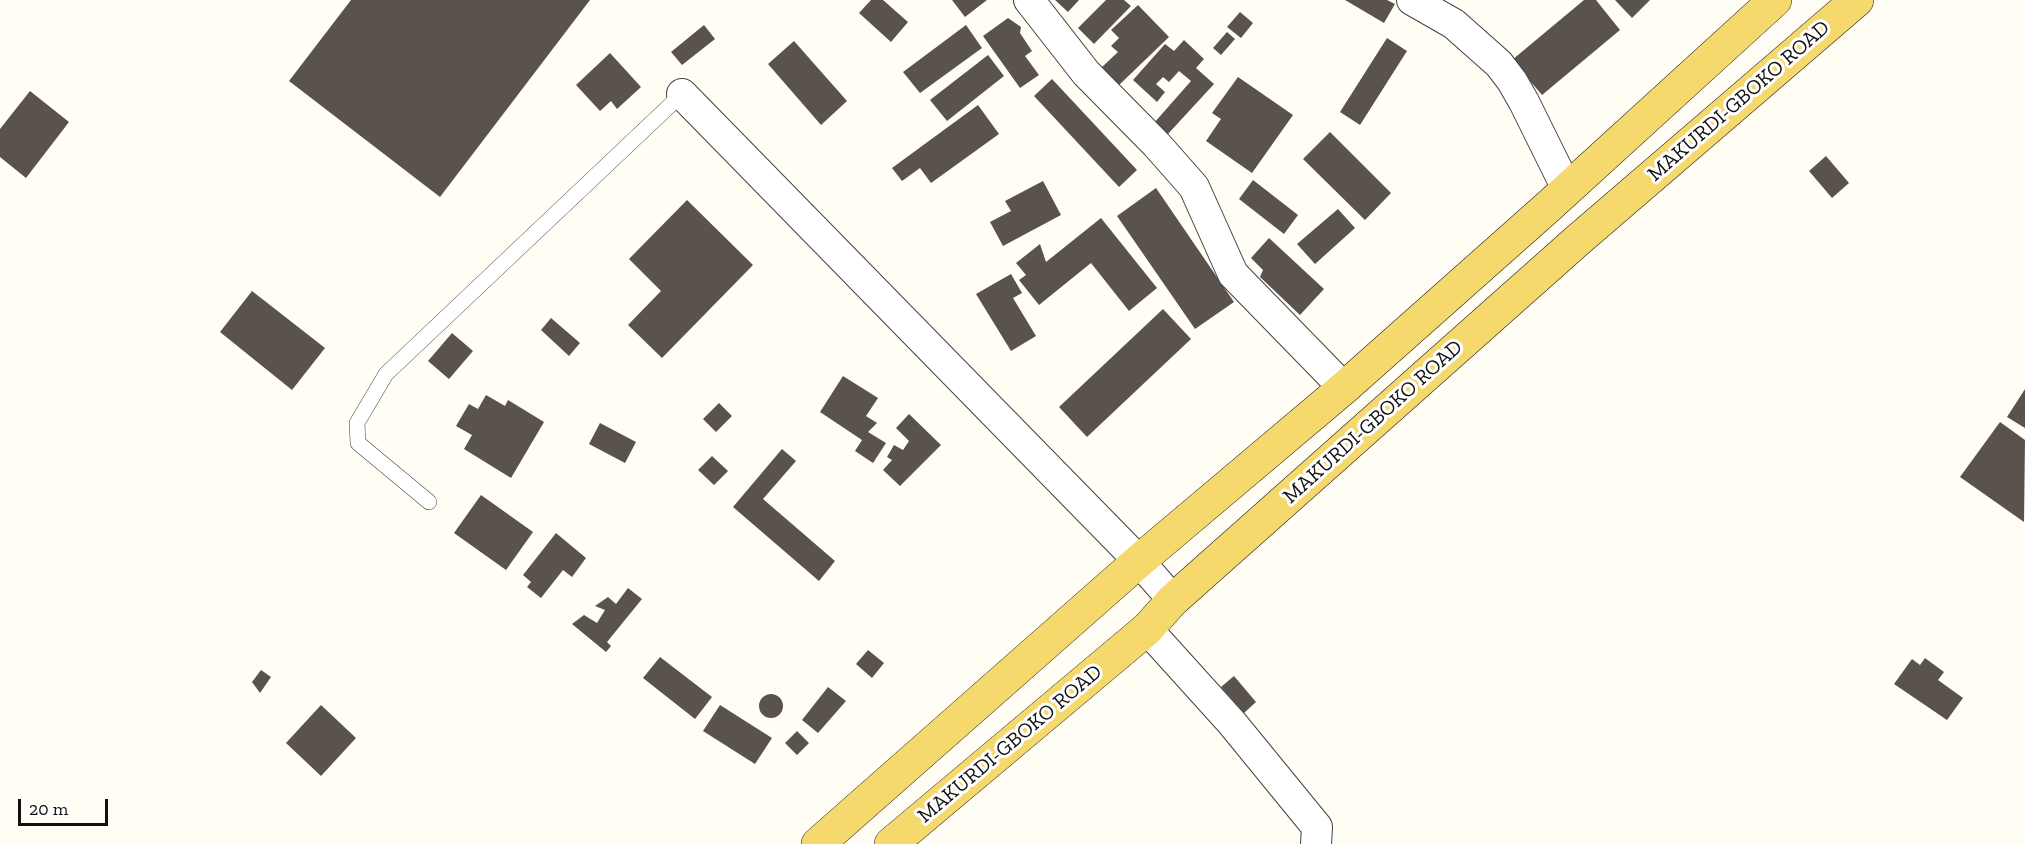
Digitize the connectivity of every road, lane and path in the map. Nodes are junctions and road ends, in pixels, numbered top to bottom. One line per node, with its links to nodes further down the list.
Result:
1 (1029, 0): 9 (street)
2 (1412, 0): 8 (street)
3 (1740, 0): 6 (main road)
4 (1775, 0): 6 (main road)
5 (1857, 0): 12 (main road, MAKURDI-GBOKO ROAD)
6 (1732, 39): 8 (main road)
7 (682, 94): 10 (lane); 11 (street)
8 (1568, 189): 9 (main road)
9 (1344, 388): 11 (main road)
10 (429, 502)
11 (1139, 561): 12 (street); 14 (main road)
12 (1173, 600): 13 (main road, MAKURDI-GBOKO ROAD)
13 (1147, 629): 15 (main road, MAKURDI-GBOKO ROAD); 16 (street)
14 (818, 844)
15 (891, 844)
16 (1316, 844)

